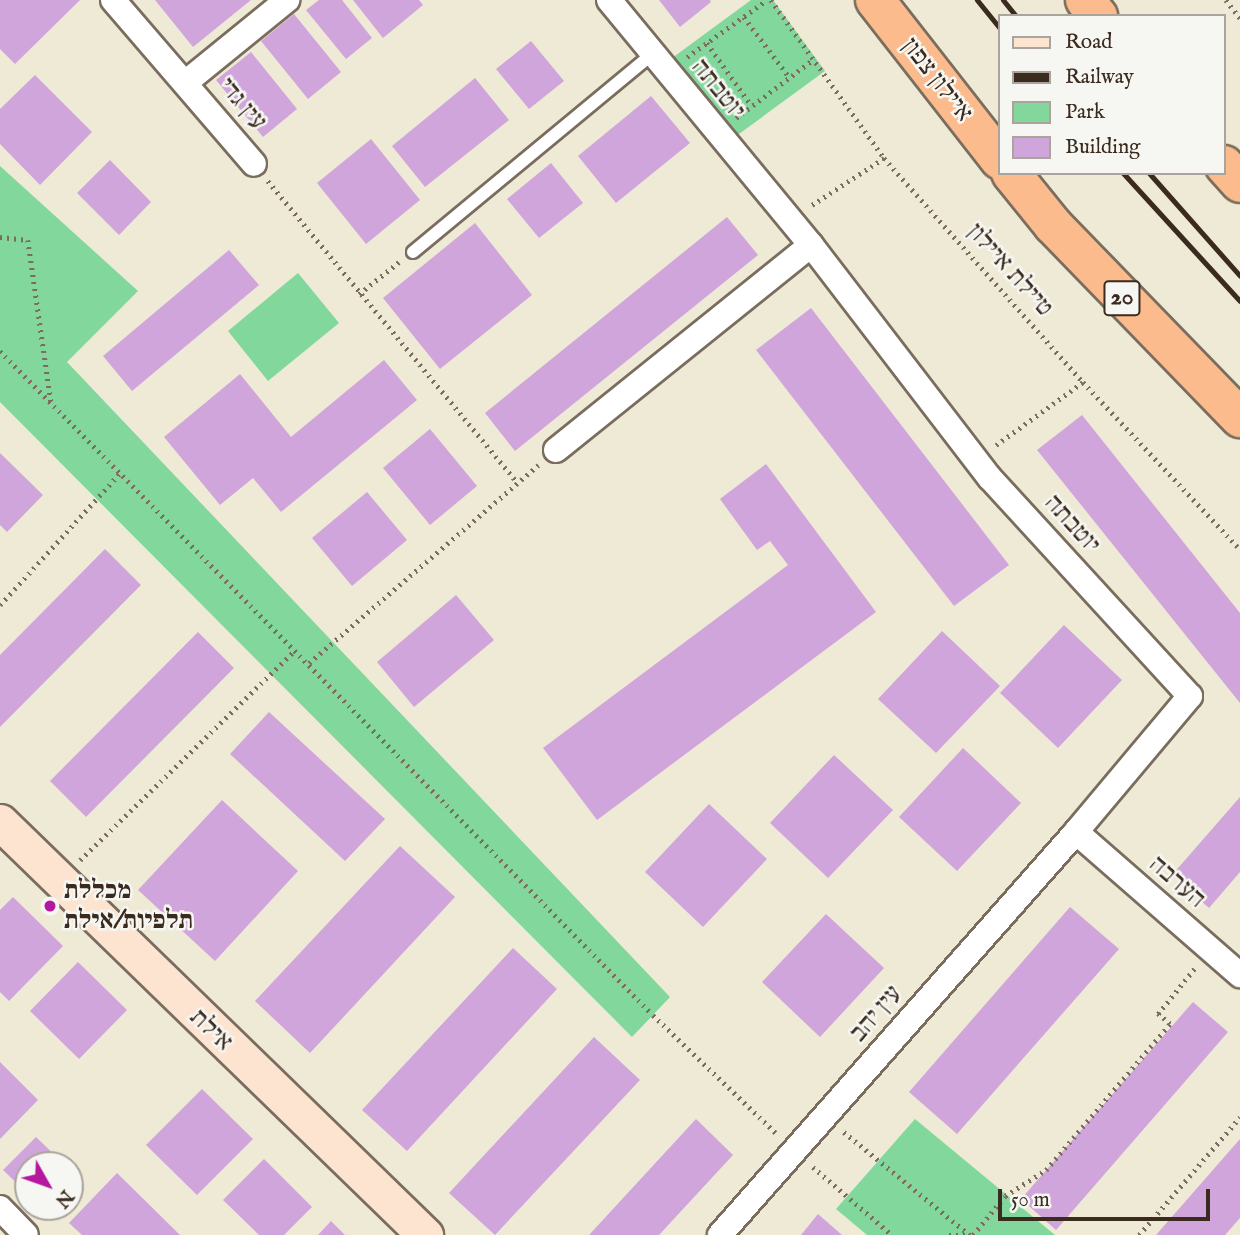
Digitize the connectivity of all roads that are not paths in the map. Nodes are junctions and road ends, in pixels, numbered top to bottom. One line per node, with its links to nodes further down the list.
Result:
1 (113, 0): 8 (street, עין גדי)
2 (287, 0): 8 (street, עין גדי)
3 (609, 0): 7 (street, יוטבתה)
4 (875, 0): 9 (highway, איילון צפון)
5 (1085, 0): 6 (highway)
6 (1096, 14)
7 (659, 63): 14 (street, יוטבתה); 15 (lane)
8 (185, 83): 10 (street, עין גדי)
9 (998, 157)
10 (254, 164)
11 (1226, 167): 13 (highway)
12 (1013, 175): 16 (highway, 20)
13 (1240, 183)
14 (811, 245): 19 (street); 21 (street, יוטבתה)
15 (413, 252)
16 (1183, 362): 17 (highway, 20); 18 (highway)
17 (1240, 418)
18 (1240, 435)
19 (556, 450)
20 (0, 822): 25 (street, אילת)
21 (1076, 832): 22 (street, הערבה); 26 (street, עין יהב)
22 (1240, 975)
23 (0, 1208): 24 (street)
24 (26, 1235)
25 (425, 1235)
26 (720, 1235)

